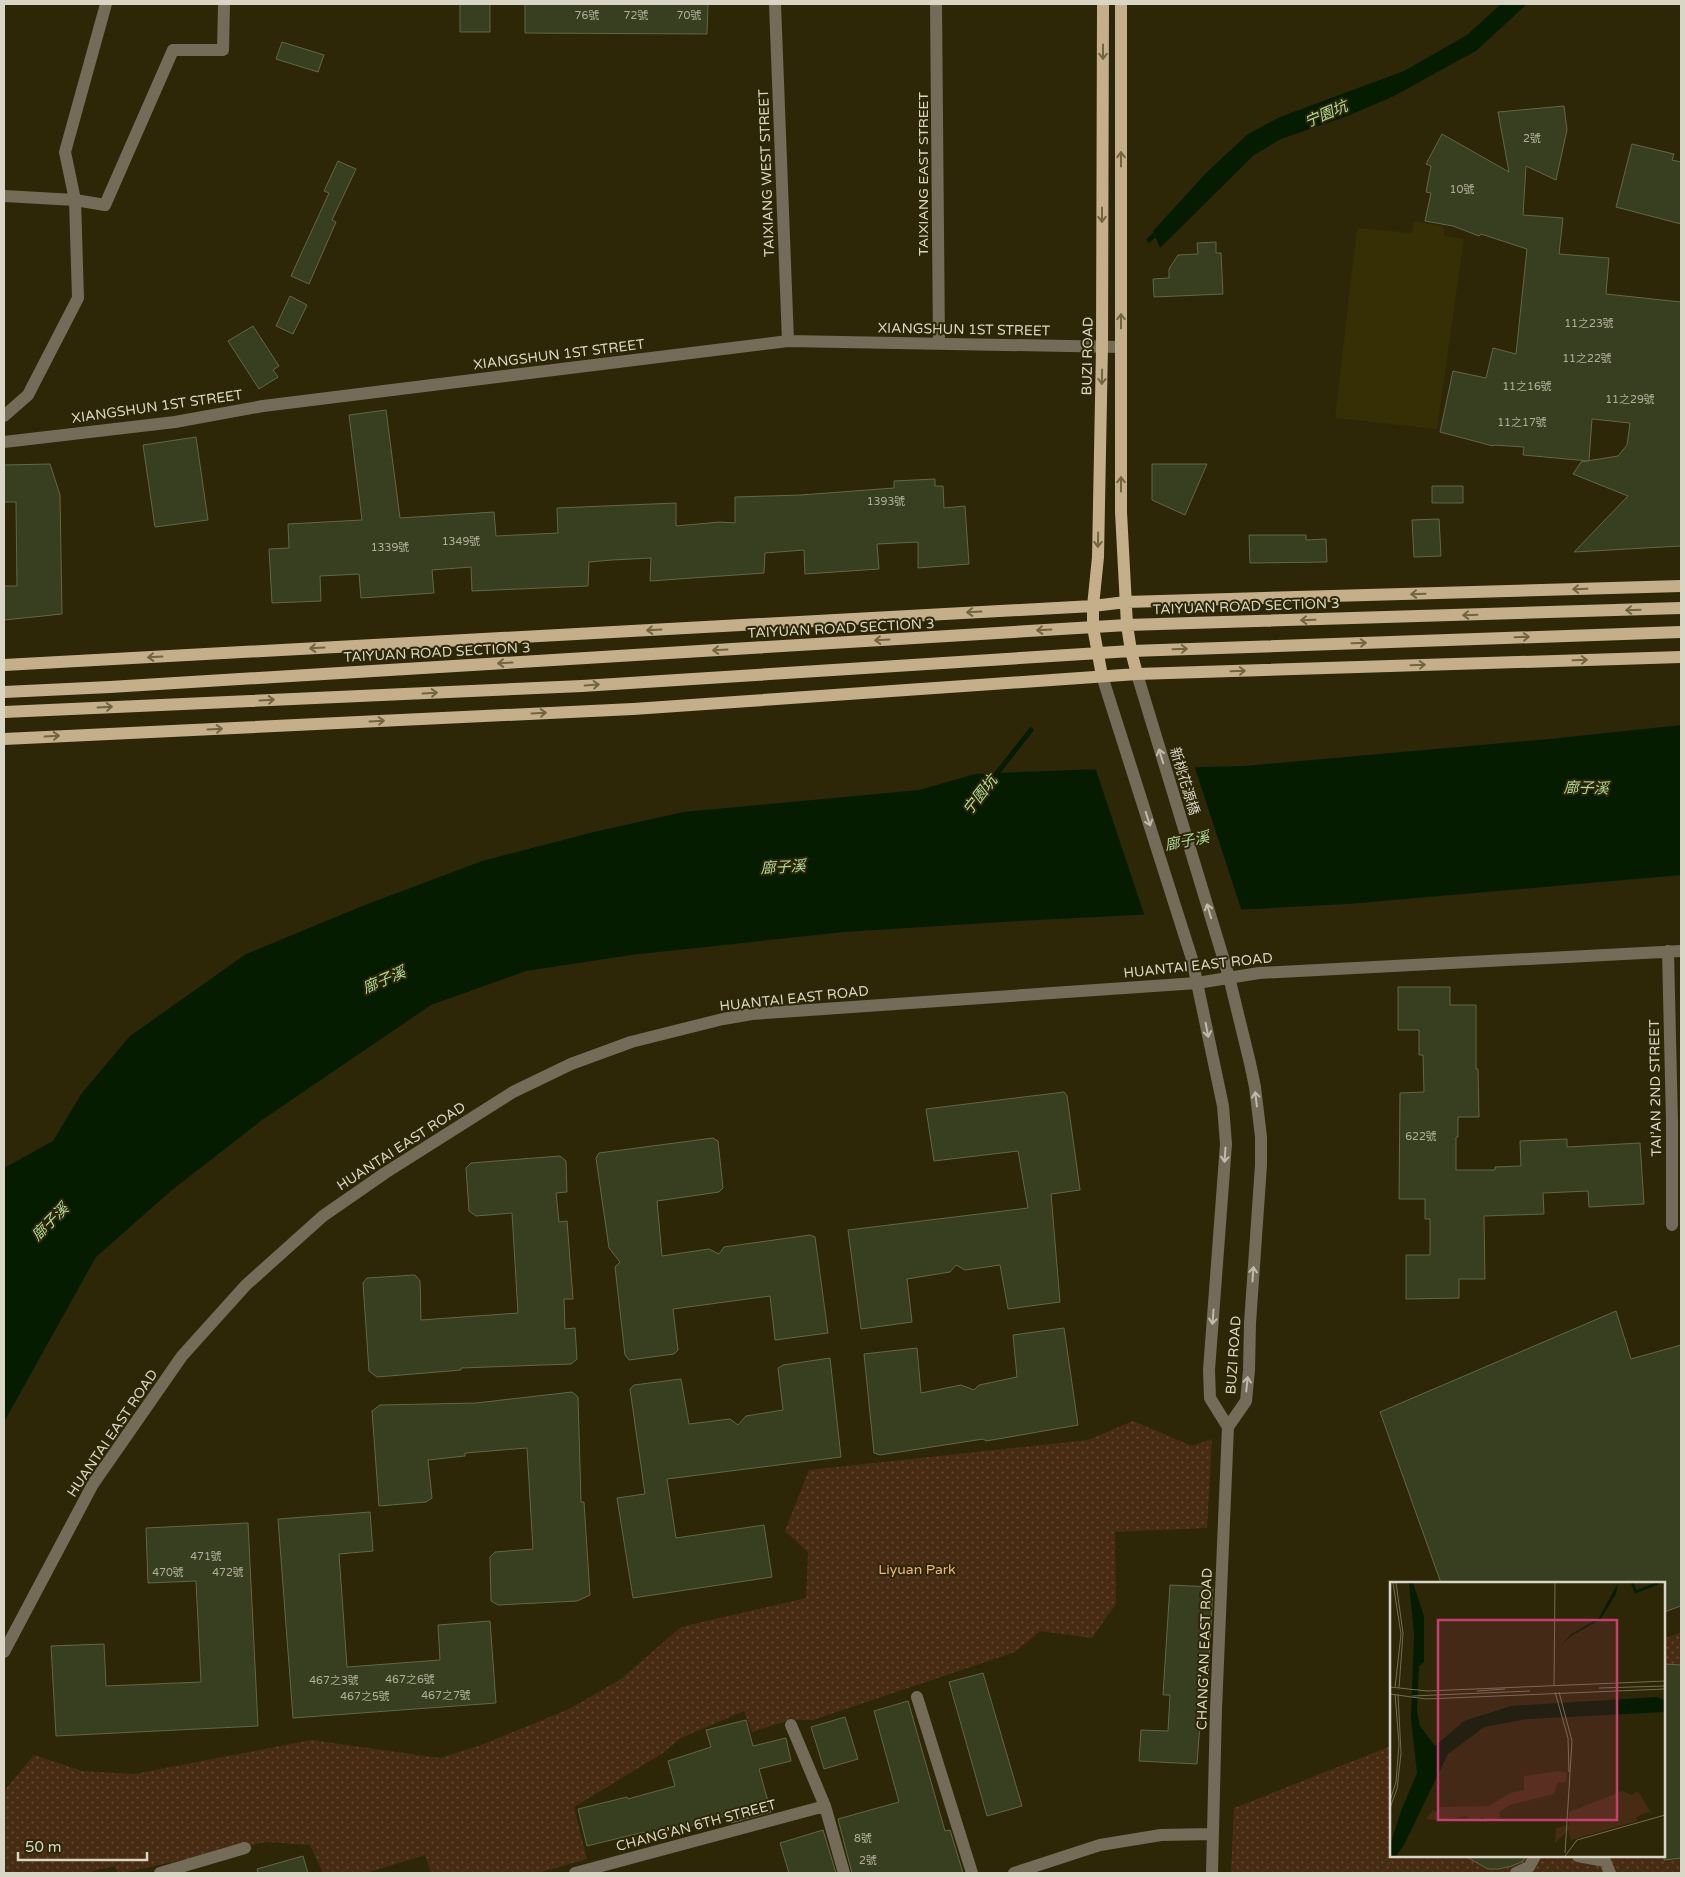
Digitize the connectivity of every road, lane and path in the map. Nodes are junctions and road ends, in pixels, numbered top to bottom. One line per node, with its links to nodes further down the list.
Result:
1 (106, 4): 8 (street)
2 (224, 4): 8 (street)
3 (775, 4): 9 (street, TAIXIANG WEST STREET)
4 (936, 4): 10 (street, TAIXIANG EAST STREET)
5 (1103, 4): 11 (main road, BUZI ROAD, one-way to 11)
6 (1121, 4): 12 (main road, one-way to 6)
7 (4, 196): 8 (street)
8 (75, 200): 13 (street)
9 (788, 341): 10 (street, XIANGSHUN 1ST STREET); 14 (street, XIANGSHUN 1ST STREET)
10 (939, 344): 11 (street, XIANGSHUN 1ST STREET)
11 (1102, 347): 12 (street, XIANGSHUN 1ST STREET); 17 (main road, BUZI ROAD, one-way to 17)
12 (1121, 347): 16 (main road, one-way to 12)
13 (4, 416)
14 (4, 442)
15 (1681, 586): 16 (main road, TAIYUAN ROAD SECTION 3, one-way to 16)
16 (1126, 602): 17 (main road, TAIYUAN ROAD SECTION 3); 19 (main road)
17 (1093, 606): 20 (main road, BUZI ROAD); 25 (main road, TAIYUAN ROAD SECTION 3, one-way to 25)
18 (1681, 608): 19 (main road, TAIYUAN ROAD SECTION 3, one-way to 19)
19 (1128, 625): 20 (main road, TAIYUAN ROAD SECTION 3); 22 (main road)
20 (1093, 627): 23 (main road, BUZI ROAD); 28 (main road, TAIYUAN ROAD SECTION 3, one-way to 28)
21 (1681, 632): 22 (main road, one-way to 21)
22 (1131, 651): 23 (main road); 26 (main road)
23 (1098, 654): 27 (main road, BUZI ROAD); 29 (main road, one-way to 23)
24 (1681, 657): 26 (main road, one-way to 24)
25 (4, 666)
26 (1137, 674): 27 (main road); 33 (street, 新桃花源橋, one-way to 26)
27 (1102, 676): 30 (main road, one-way to 27); 35 (street, BUZI ROAD, one-way to 35)
28 (4, 692)
29 (4, 712)
30 (4, 739)
31 (1668, 951): 32 (street, HUANTAI EAST ROAD); 34 (street, HUANTAI EAST ROAD); 36 (street, TAI’AN 2ND STREET)
32 (1681, 951)
33 (1224, 957): 34 (street, BUZI ROAD)
34 (1229, 977): 35 (street, HUANTAI EAST ROAD); 38 (street, BUZI ROAD, one-way to 34)
35 (1197, 983): 38 (street, BUZI ROAD, one-way to 38); 39 (street, HUANTAI EAST ROAD)
36 (1676, 1122): 37 (street, TAI’AN 2ND STREET)
37 (1672, 1225)
38 (1228, 1427): 43 (street, CHANG’AN EAST ROAD)
39 (4, 1652)
40 (917, 1697): 50 (street)
41 (791, 1725): 42 (street)
42 (825, 1806): 48 (street, CHANG’AN 6TH STREET); 49 (street)
43 (1214, 1834): 51 (street); 52 (street, CHANG’AN EAST ROAD)
44 (245, 1848): 47 (street)
45 (1534, 1857): 53 (street)
46 (1583, 1857): 54 (street)
47 (160, 1873)
48 (575, 1873)
49 (844, 1873)
50 (972, 1873)
51 (1014, 1873)
52 (1212, 1873)
53 (1516, 1873)
54 (1610, 1873)

